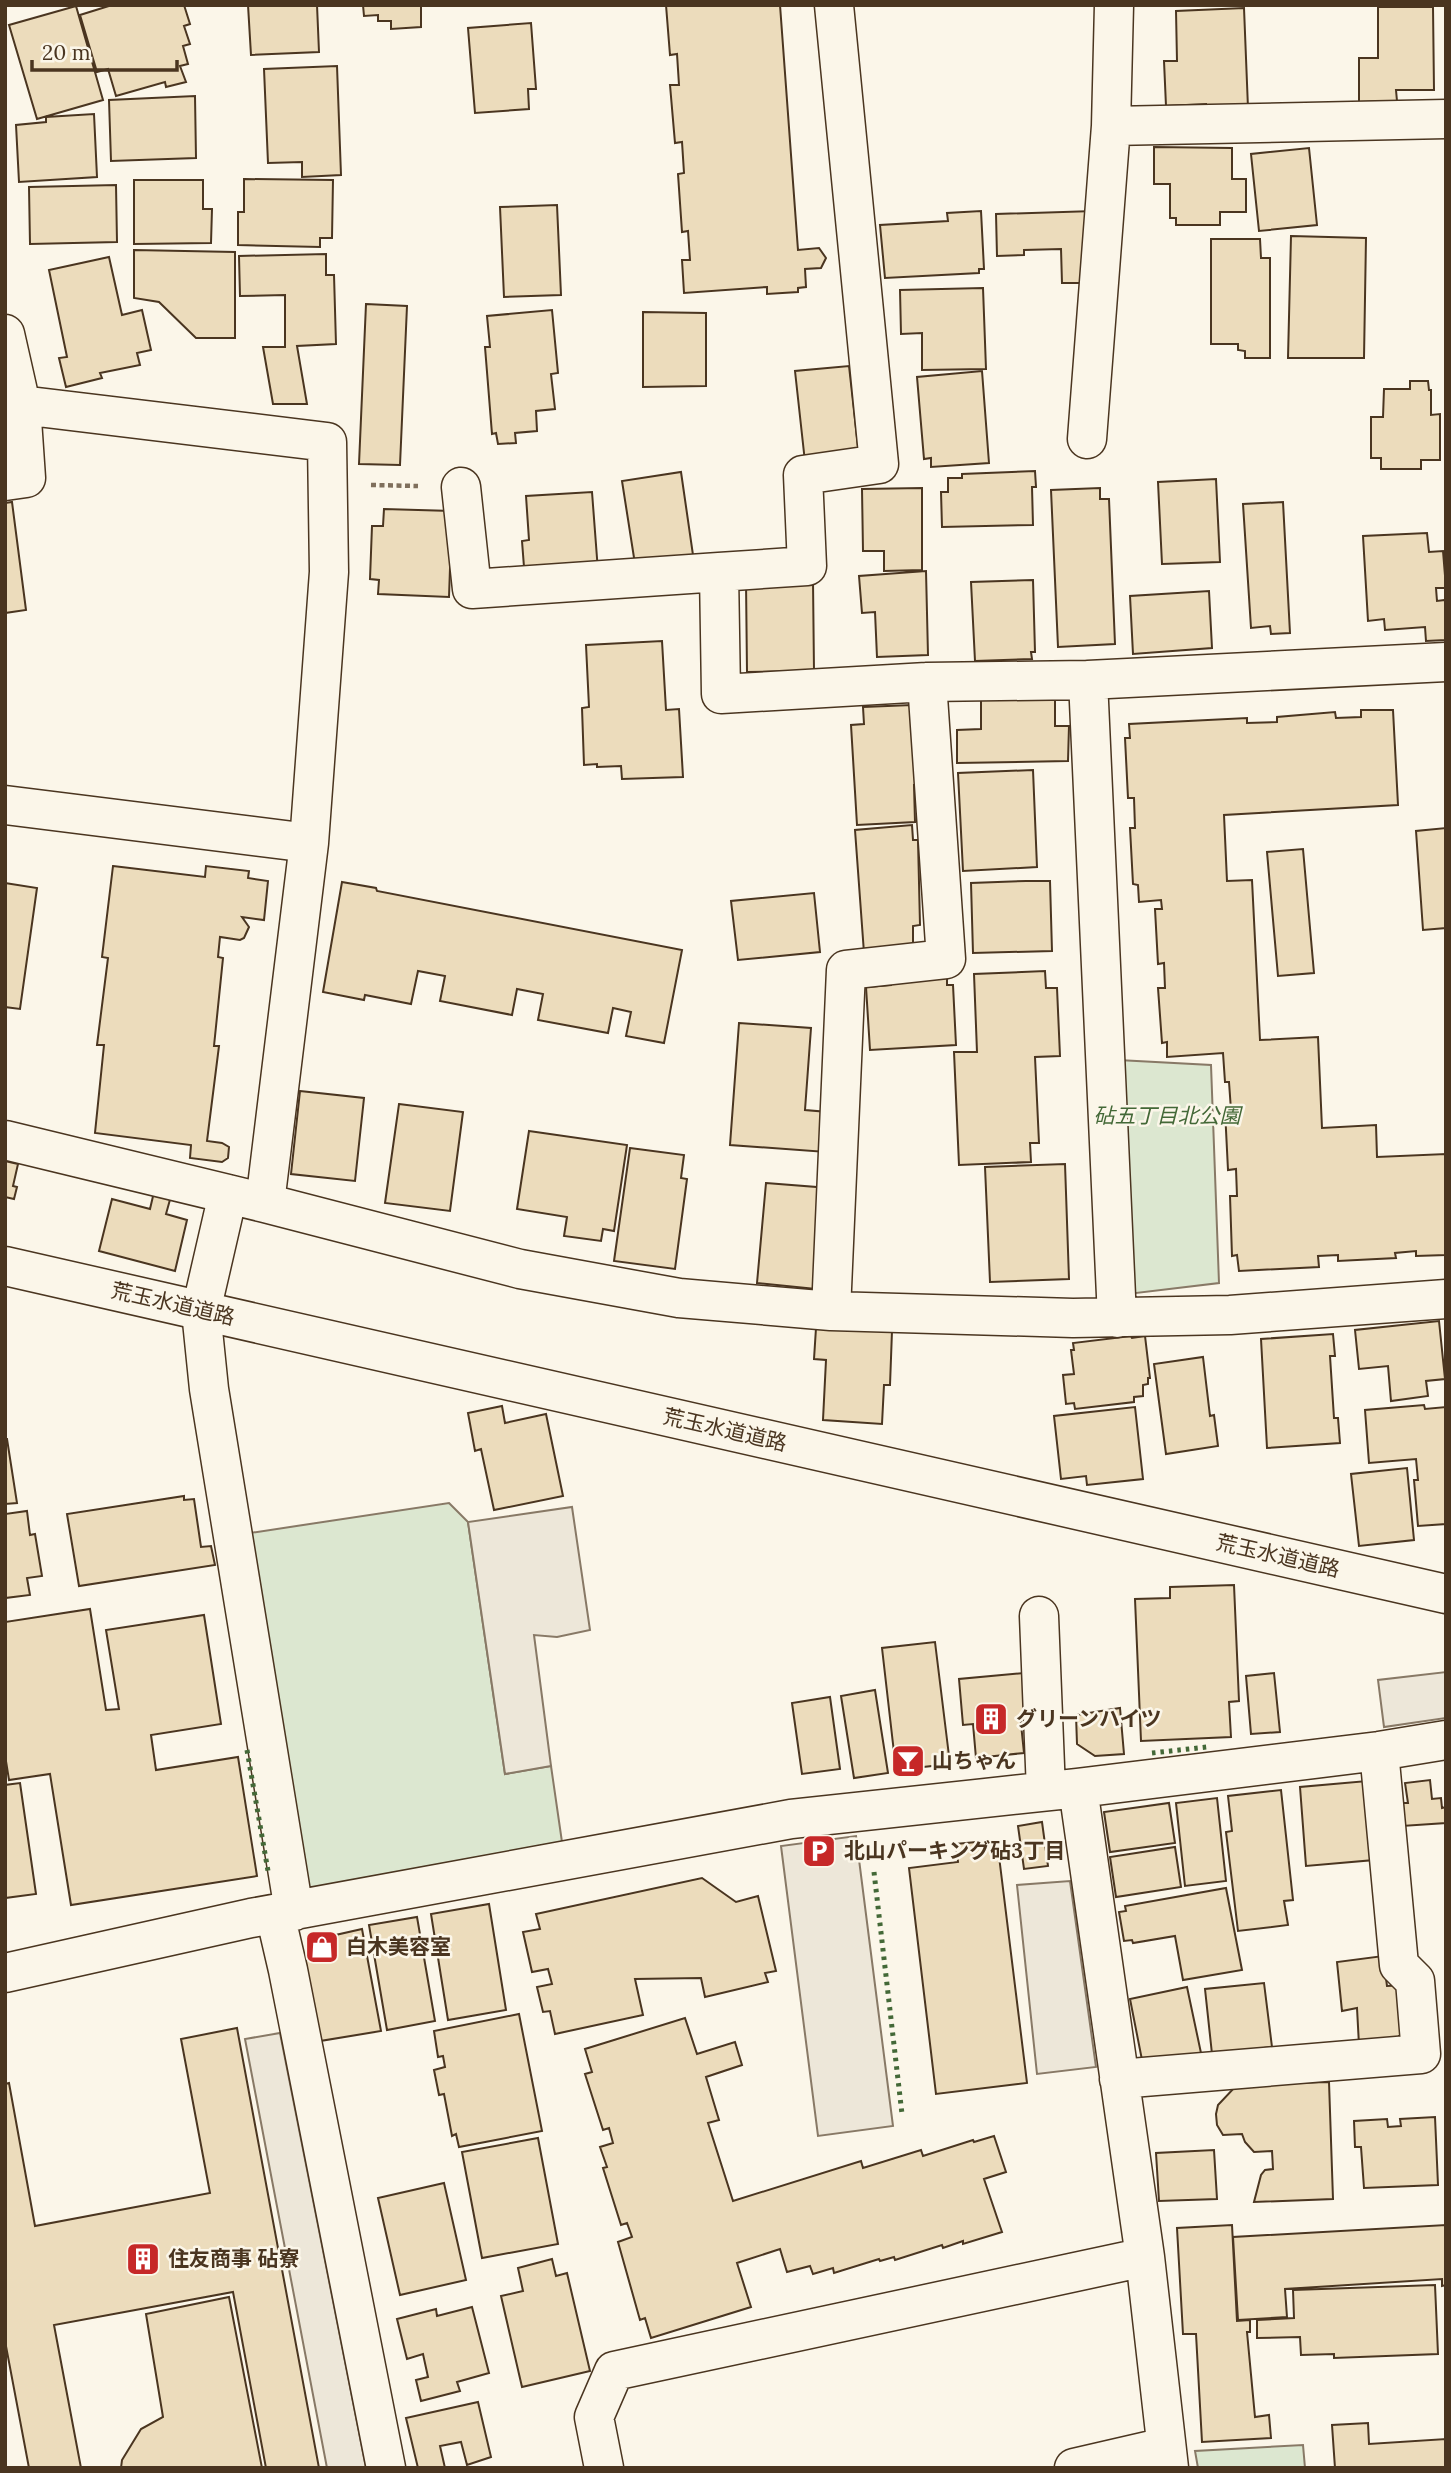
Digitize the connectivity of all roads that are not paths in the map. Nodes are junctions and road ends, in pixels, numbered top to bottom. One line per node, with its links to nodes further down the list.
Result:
1 (834, 5): 10 (street)
2 (1114, 5): 4 (street)
3 (1446, 118): 4 (street)
4 (1111, 125): 7 (street)
5 (5, 334): 6 (street)
6 (21, 405): 8 (street); 15 (street)
7 (1087, 439)
8 (5, 481)
9 (461, 487): 10 (street)
10 (719, 572): 13 (street)
11 (1446, 662): 12 (street)
12 (1088, 680): 13 (street); 23 (street)
13 (927, 682): 22 (street)
14 (5, 805): 15 (street)
15 (309, 844): 18 (street)
16 (5, 1140): 17 (street)
17 (228, 1194): 18 (street); 21 (street)
18 (265, 1203): 22 (street)
19 (5, 1266): 21 (street, 荒玉水道道路)
20 (1446, 1299): 23 (street)
21 (201, 1311): 24 (street, 荒玉水道道路); 29 (street)
22 (831, 1311): 23 (street)
23 (1117, 1318)
24 (1446, 1594)
25 (1039, 1616): 28 (street)
26 (1446, 1740): 27 (street)
27 (1379, 1751): 28 (street); 31 (street)
28 (1062, 1789): 29 (street); 32 (street)
29 (285, 1913): 30 (street); 35 (street)
30 (5, 1973)
31 (1430, 1979): 32 (street)
32 (1119, 2079): 33 (street)
33 (1145, 2257): 34 (street); 36 (street)
34 (1167, 2457): 37 (street)
35 (386, 2468)
36 (604, 2468)
37 (1074, 2468)

